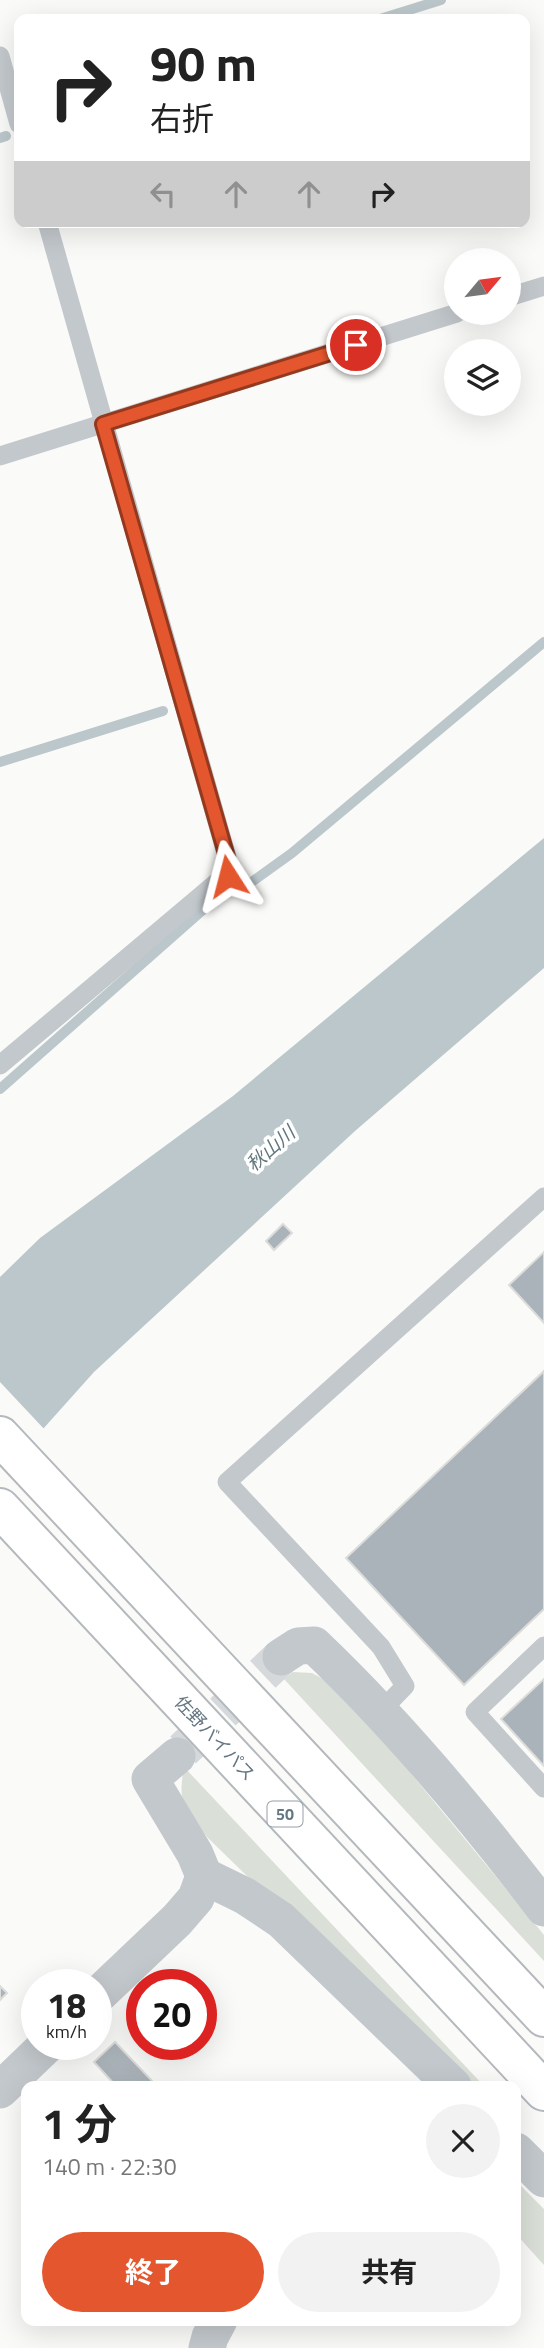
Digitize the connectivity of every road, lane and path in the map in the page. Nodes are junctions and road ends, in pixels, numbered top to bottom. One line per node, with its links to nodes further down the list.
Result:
1 (0, 56): 2 (lane)
2 (14, 106)
3 (49, 228): 7 (lane)
4 (544, 286): 5 (lane)
5 (522, 293)
6 (444, 317): 7 (lane)
7 (103, 424): 8 (lane); 9 (lane)
8 (0, 456)
9 (0, 1065)
10 (544, 1197): 15 (lane)
11 (0, 1436): 21 (highway)
12 (0, 1508): 25 (highway, 佐野バイパス / 50)
13 (544, 1646): 17 (lane)
14 (281, 1657): 15 (street)
15 (380, 1712): 19 (street)
16 (177, 1756): 18 (street)
17 (544, 1788)
18 (204, 1876): 20 (street); 23 (street)
19 (544, 1909)
20 (112, 1982)
21 (544, 2017)
22 (31, 2060): 24 (street)
23 (448, 2081)
24 (0, 2090)
25 (544, 2091)
26 (521, 2156): 27 (street)
27 (544, 2179)
28 (216, 2326): 29 (street)
29 (207, 2348)

